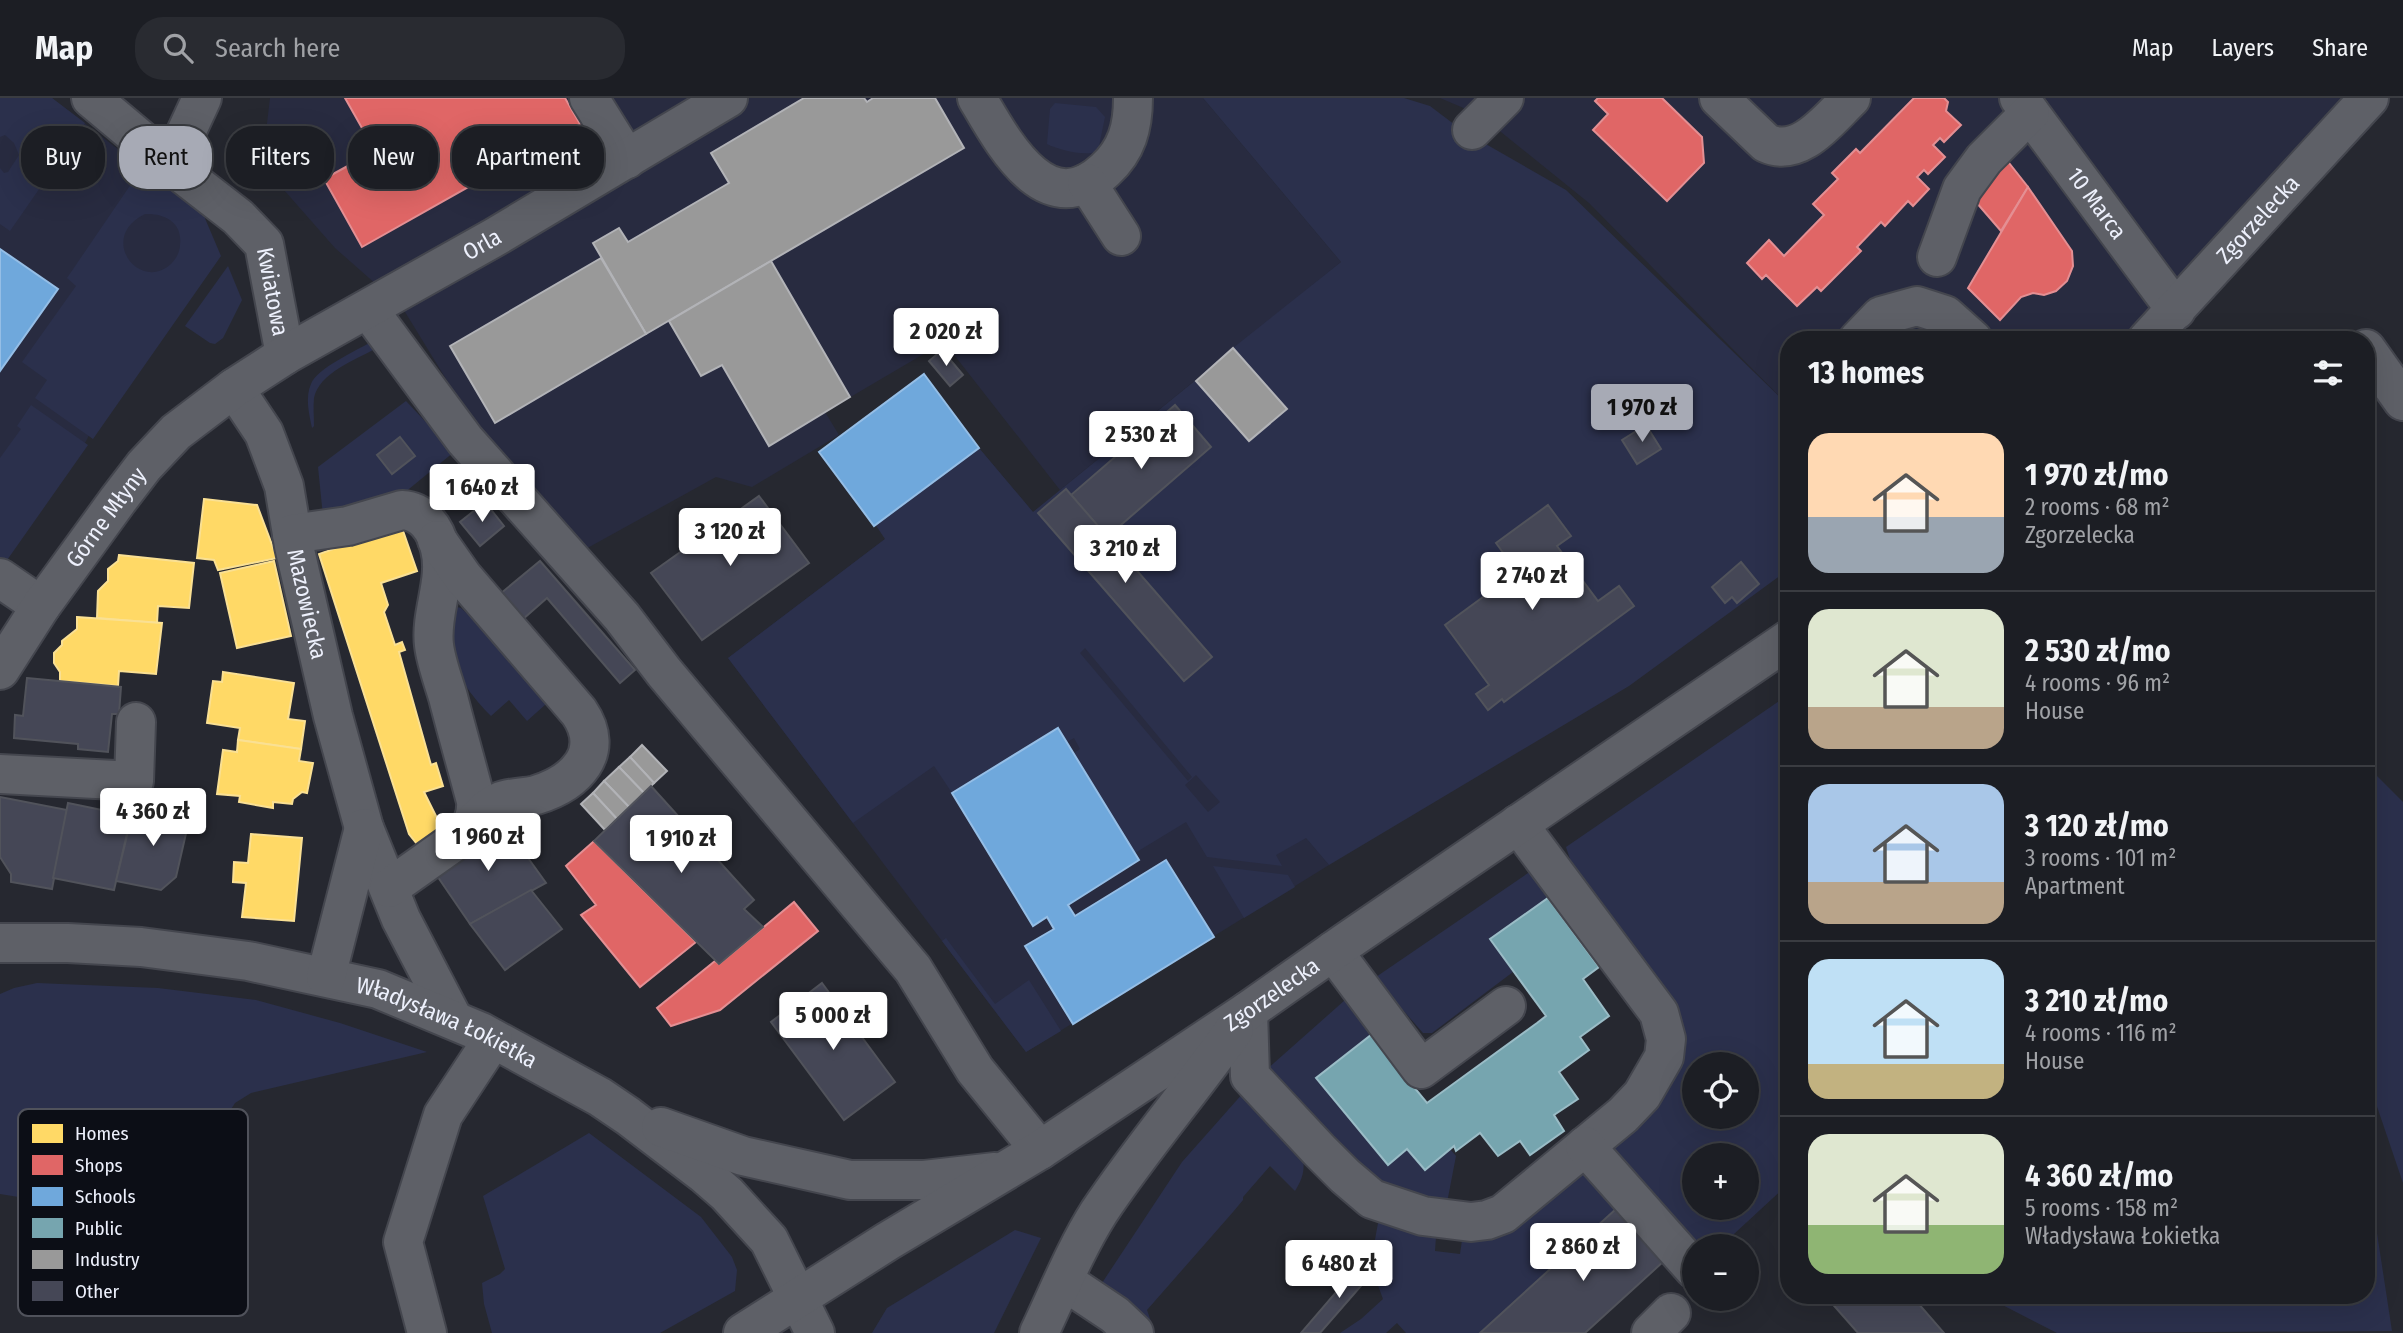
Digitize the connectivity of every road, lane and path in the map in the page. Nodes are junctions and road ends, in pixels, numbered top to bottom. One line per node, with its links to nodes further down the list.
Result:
1 (91, 98): 12 (street, Kwiatowa)
2 (202, 98): 13 (street)
3 (589, 98): 15 (street)
4 (728, 98): 15 (street, Orla)
5 (977, 98): 16 (street)
6 (1133, 98): 16 (street)
7 (1504, 98): 14 (street)
8 (1719, 98): 9 (street)
9 (1851, 98)
10 (2369, 98): 21 (street, Zgorzelecka)
11 (2024, 106): 19 (street); 21 (street, 10 Marca)
12 (124, 126)
13 (189, 126)
14 (1472, 130)
15 (627, 159): 20 (street, Orla)
16 (1087, 183): 18 (street)
17 (202, 189): 25 (street, Kwiatowa)
18 (1121, 236)
19 (1937, 257)
20 (368, 309): 25 (street, Orla); 50 (street)
21 (2176, 310): 24 (street, Zgorzelecka)
22 (1867, 331): 23 (street)
23 (1963, 331)
24 (2156, 331)
25 (285, 355): 27 (street, Orla)
26 (2375, 362): 28 (street)
27 (234, 388): 29 (street, Mazowiecka); 32 (street, Górne Młyny)
28 (2403, 401)
29 (292, 534): 30 (street); 39 (street, Mazowiecka)
30 (437, 540): 38 (street); 38 (street)
31 (0, 578): 32 (street)
32 (41, 606): 34 (street, Górne Młyny)
33 (1780, 645): 37 (street, Zgorzelecka)
34 (0, 670)
35 (136, 722): 36 (street)
36 (0, 774)
37 (1518, 824): 42 (street, Zgorzelecka); 49 (street)
38 (470, 827): 40 (street)
39 (364, 828): 40 (street, Mazowiecka); 43 (street, Mazowiecka)
40 (389, 888): 46 (street, Mazowiecka)
41 (0, 943): 43 (street, Władysława Łokietka)
42 (1333, 951): 44 (street); 45 (street, Zgorzelecka)
43 (326, 977): 46 (street, Władysława Łokietka)
44 (1506, 1006)
45 (1248, 1011): 49 (street); 50 (street, Zgorzelecka); 53 (street)
46 (453, 1019): 47 (street, Władysława Łokietka)
47 (493, 1039): 48 (street, Władysława Łokietka); 55 (street)
48 (628, 1116): 51 (street); 54 (street, Władysława Łokietka)
49 (1585, 1146): 52 (street)
50 (1040, 1150): 51 (street, Zgorzelecka)
51 (1007, 1171): 54 (street, Zgorzelecka)
52 (1682, 1255)
53 (1064, 1281): 58 (street); 59 (street)
54 (799, 1298): 56 (street, Zgorzelecka); 57 (street, Władysława Łokietka)
55 (427, 1333)
56 (743, 1333)
57 (815, 1333)
58 (1039, 1333)
59 (1134, 1333)

